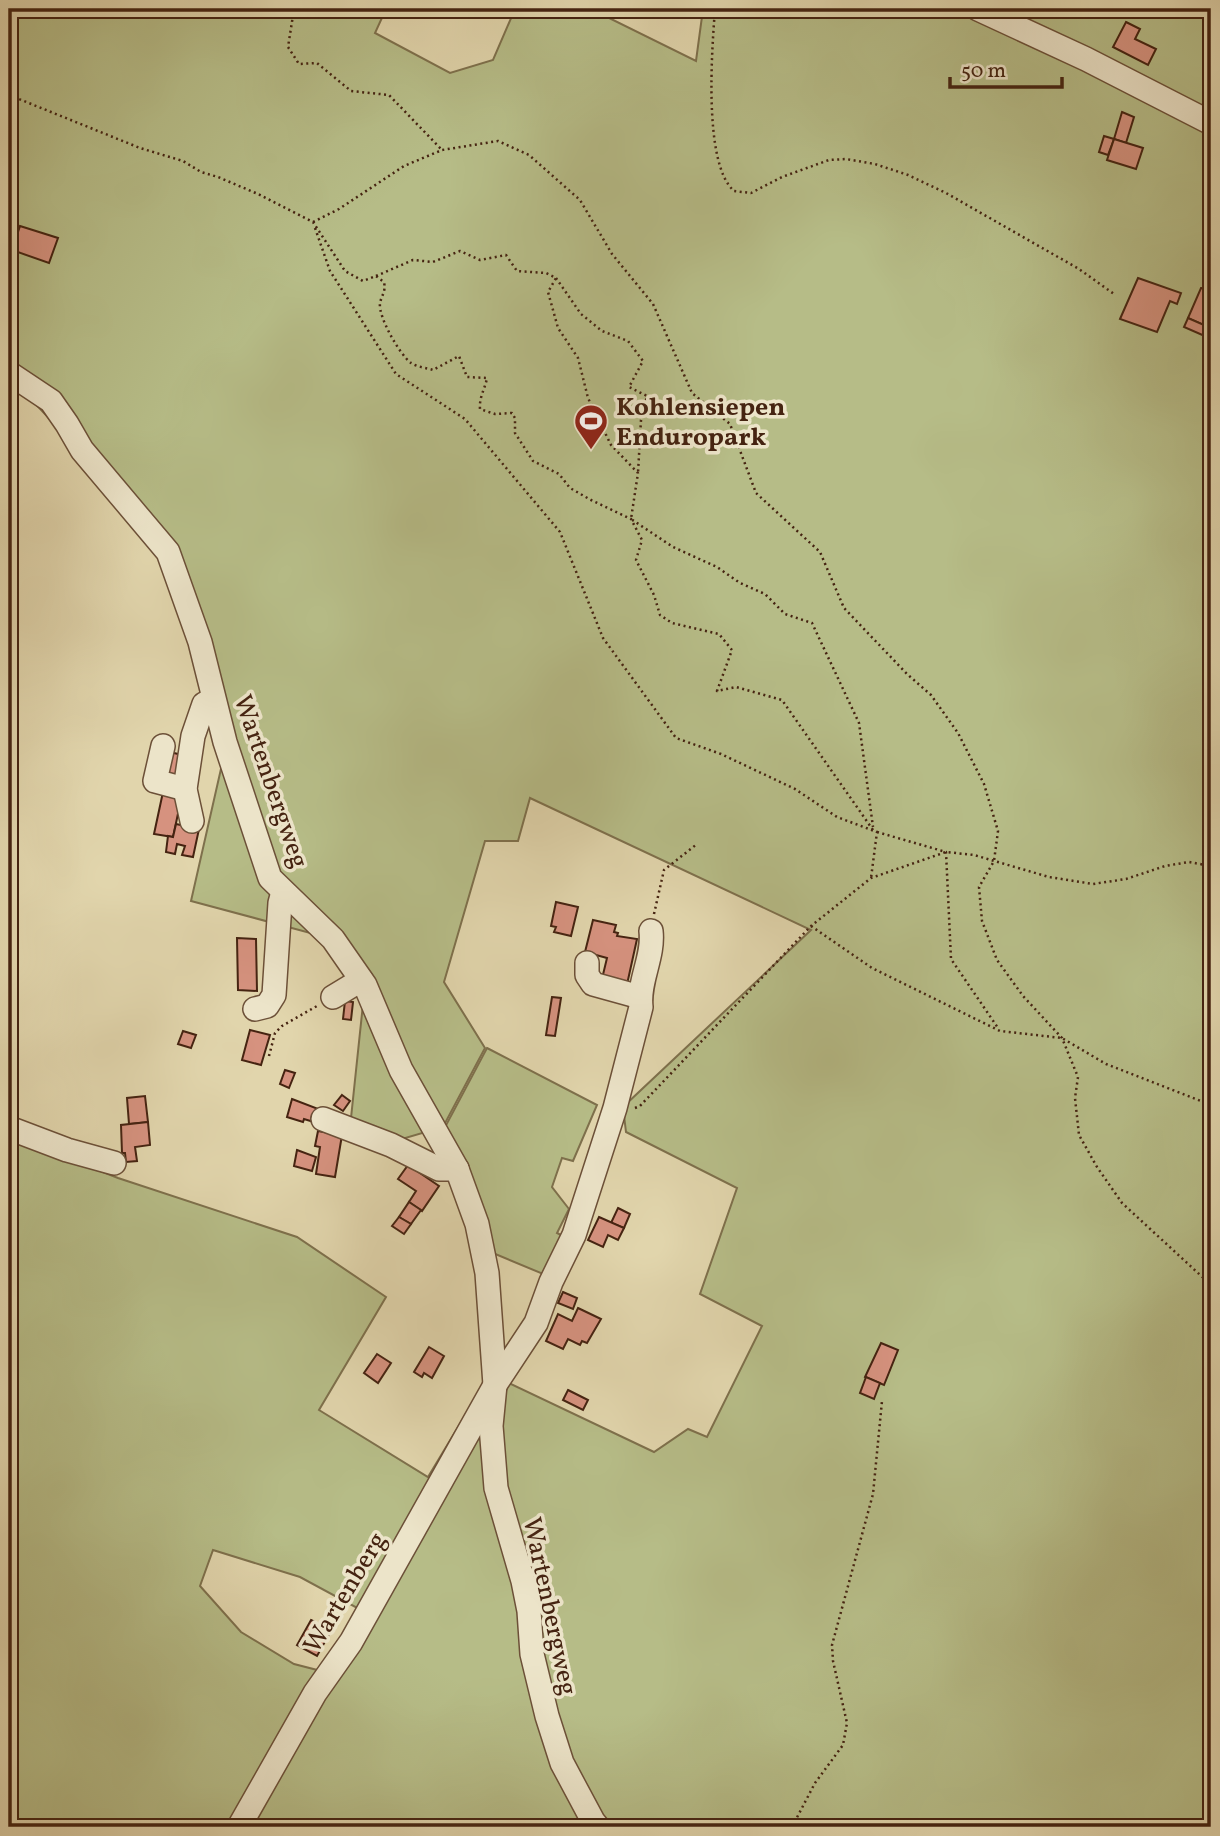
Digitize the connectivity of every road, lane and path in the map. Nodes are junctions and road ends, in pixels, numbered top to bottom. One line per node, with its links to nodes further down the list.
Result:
1 (295, 9): 6 (path)
2 (715, 9): 10 (path)
3 (978, 9): 5 (street)
4 (9, 95): 7 (path)
5 (1211, 123)
6 (442, 150): 7 (path); 21 (path)
7 (313, 222): 8 (path); 18 (path)
8 (376, 276): 9 (path); 13 (path)
9 (556, 278): 12 (path); 12 (path)
10 (1114, 294)
11 (9, 373): 14 (street, Wartenbergweg)
12 (638, 474): 13 (path)
13 (631, 519): 18 (path); 18 (path)
14 (213, 699): 16 (street); 24 (street, Wartenbergweg)
15 (163, 746): 16 (street)
16 (185, 789): 17 (street)
17 (192, 821)
18 (875, 831): 20 (path); 23 (path)
19 (697, 844): 26 (path)
20 (946, 852): 21 (path); 23 (path); 32 (path)
21 (994, 861): 22 (path); 33 (path)
22 (1211, 866)
23 (871, 878): 25 (path)
24 (284, 892): 28 (street, Wartenbergweg); 31 (street)
25 (811, 926): 32 (path); 36 (path)
26 (651, 931): 29 (street, Wartenbergweg)
27 (587, 963): 29 (street)
28 (361, 979): 30 (street); 40 (street, Wartenbergweg)
29 (640, 997): 36 (street, Wartenbergweg)
30 (326, 1001): 34 (path)
31 (254, 1009)
32 (1000, 1031): 33 (path)
33 (1062, 1038): 35 (path); 41 (path)
34 (269, 1056)
35 (1211, 1105)
36 (615, 1108): 42 (street, Wartenbergweg)
37 (323, 1119): 40 (street)
38 (9, 1128): 39 (street)
39 (114, 1163)
40 (457, 1169): 42 (street, Wartenbergweg)
41 (1211, 1285)
42 (495, 1385): 44 (street, Wartenberg); 45 (street, Wartenbergweg)
43 (882, 1401): 46 (path)
44 (239, 1827)
45 (598, 1827)
46 (792, 1827)

